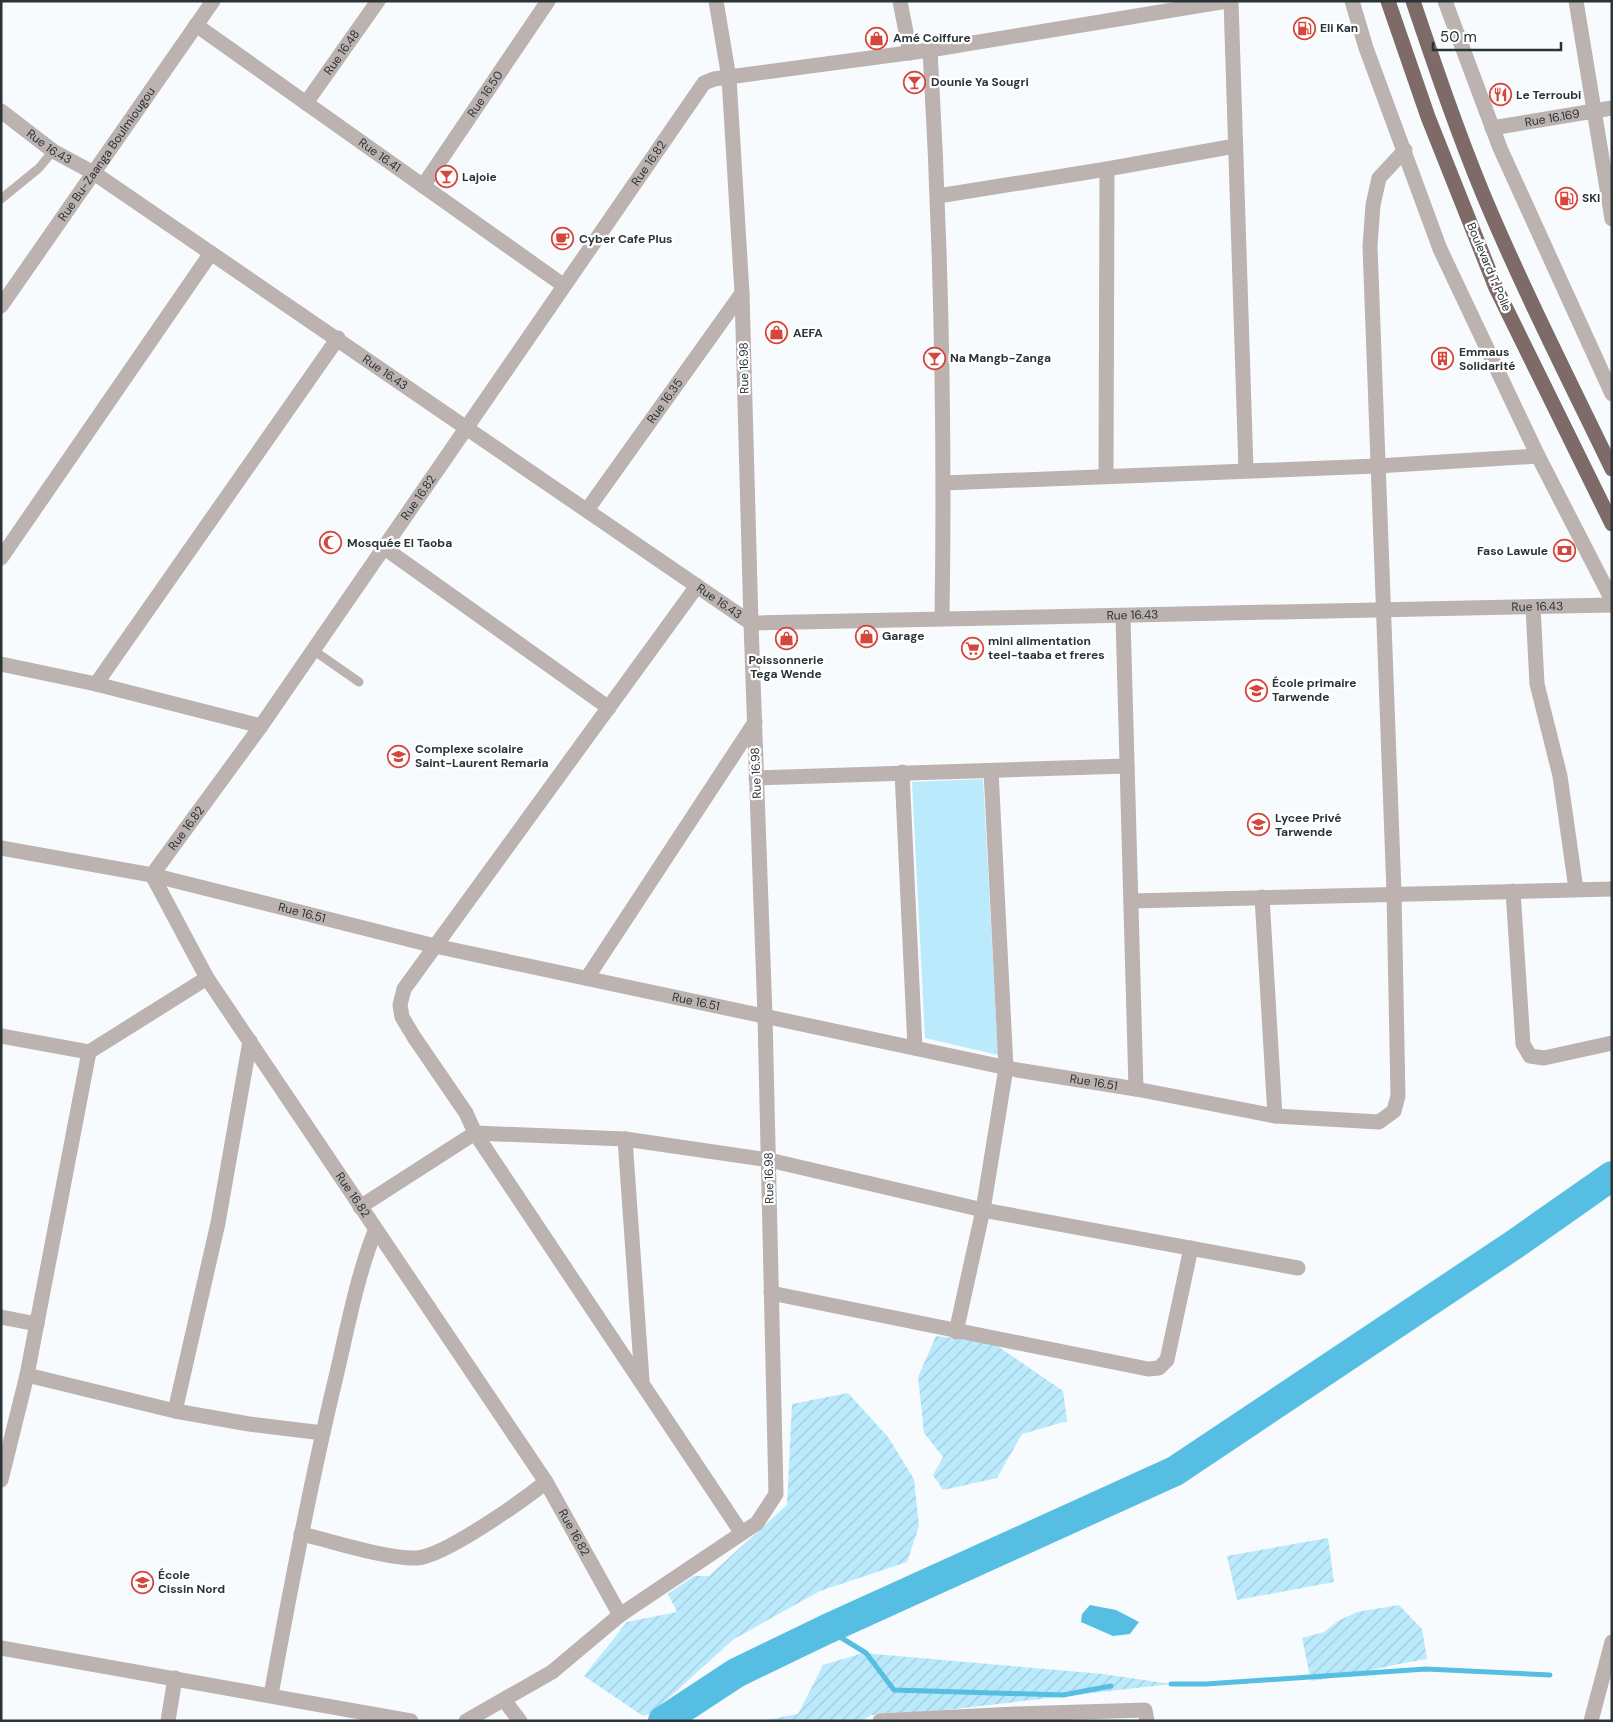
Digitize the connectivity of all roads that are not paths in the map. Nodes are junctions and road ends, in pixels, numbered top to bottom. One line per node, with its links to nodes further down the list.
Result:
1 (213, 1): 12 (street, Rue Bu-Zaanga Boulmiougou)
2 (378, 1): 16 (street, Rue 16.48)
3 (548, 1): 26 (street, Rue 16.50)
4 (716, 1): 15 (street, Rue 16.98)
5 (900, 1): 14 (street)
6 (1229, 1): 13 (street, Rue 16.82); 21 (street)
7 (1352, 1): 22 (street)
8 (1388, 1): 44 (highway, Boulevard T. Polle)
9 (1414, 1): 39 (highway, Boulevard T. Polle)
10 (1445, 1): 20 (street)
11 (1576, 1): 19 (street)
12 (196, 25): 16 (street, Rue 16.41); 25 (street, Rue Bu-Zaanga Boulmiougou)
13 (930, 50): 14 (street, Rue 16.82); 27 (street)
14 (910, 53): 15 (street, Rue 16.82)
15 (729, 78): 31 (street, Rue 16.82); 32 (street, Rue 16.98)
16 (306, 103): 26 (street, Rue 16.41)
17 (1612, 108): 19 (street, Rue 16.169)
18 (1, 111): 23 (street, Rue 16.43)
19 (1594, 111): 20 (street, Rue 16.169); 29 (street)
20 (1492, 128): 35 (street)
21 (1235, 146): 24 (street); 40 (street)
22 (1405, 150): 37 (street); 38 (street)
23 (53, 151): 25 (street, Rue 16.43); 28 (lane)
24 (1107, 169): 27 (street); 41 (street)
25 (94, 173): 30 (street, Rue 16.43); 33 (street, Rue Bu-Zaanga Boulmiougou)
26 (423, 186): 31 (street, Rue 16.41)
27 (938, 196): 42 (street)
28 (1, 199)
29 (1612, 220)
30 (211, 253): 34 (street, Rue 16.43); 46 (street)
31 (563, 285): 36 (street, Rue 16.82)
32 (742, 293): 43 (street, Rue 16.35); 54 (street, Rue 16.98)
33 (1, 306)
34 (338, 338): 36 (street, Rue 16.43); 58 (street)
35 (1612, 394)
36 (466, 427): 43 (street, Rue 16.43); 45 (street, Rue 16.82)
37 (1538, 456): 38 (street); 48 (street)
38 (1377, 466): 40 (street); 51 (street)
39 (1612, 469)
40 (1246, 470): 41 (street)
41 (1106, 476): 42 (street)
42 (944, 484): 53 (street)
43 (588, 510): 47 (street, Rue 16.43)
44 (1612, 524)
45 (383, 547): 55 (street, Rue 16.82); 59 (street)
46 (1, 558)
47 (697, 586): 54 (street, Rue 16.43); 59 (street)
48 (1612, 600)
49 (1612, 605): 50 (street, Rue 16.43)
50 (1533, 606): 51 (street, Rue 16.43); 68 (street)
51 (1382, 609): 52 (street, Rue 16.43); 71 (street)
52 (1123, 617): 53 (street, Rue 16.43); 62 (street)
53 (942, 618): 54 (street, Rue 16.43)
54 (750, 623): 60 (street, Rue 16.98)
55 (313, 650): 57 (lane); 61 (street, Rue 16.82)
56 (1, 664): 58 (street)
57 (360, 682)
58 (96, 684): 61 (street)
59 (609, 708): 74 (street)
60 (755, 722): 65 (street, Rue 16.98); 76 (street)
61 (261, 726): 67 (street, Rue 16.82)
62 (1127, 766): 63 (street); 73 (street)
63 (991, 771): 64 (street); 83 (street)
64 (902, 772): 65 (street); 81 (street)
65 (756, 778): 77 (street, Rue 16.98)
66 (1, 848): 67 (street, Rue 16.51)
67 (152, 875): 74 (street, Rue 16.51); 75 (street, Rue 16.82)
68 (1576, 889): 69 (street); 70 (street)
69 (1612, 889)
70 (1513, 891): 71 (street); 80 (street)
71 (1394, 893): 72 (street); 85 (street, Rue 16.51)
72 (1262, 898): 73 (street); 85 (street)
73 (1131, 901): 84 (street)
74 (435, 946): 76 (street, Rue 16.51); 86 (street)
75 (207, 978): 79 (street, Rue 16.82); 82 (street)
76 (587, 978): 77 (street, Rue 16.51)
77 (765, 1016): 81 (street, Rue 16.51); 88 (street, Rue 16.98)
78 (1, 1036): 82 (street)
79 (250, 1041): 89 (street, Rue 16.82); 100 (street)
80 (1612, 1043)
81 (915, 1048): 83 (street, Rue 16.51)
82 (90, 1052): 96 (street)
83 (1006, 1068): 84 (street, Rue 16.51); 90 (street)
84 (1136, 1088): 85 (street, Rue 16.51)
85 (1275, 1116)
86 (475, 1133): 87 (street); 89 (street); 99 (street)
87 (625, 1138): 88 (street); 99 (street)
88 (769, 1160): 90 (street); 94 (street, Rue 16.98)
89 (360, 1207): 91 (street, Rue 16.82)
90 (983, 1210): 92 (street); 97 (street)
91 (375, 1231): 101 (street); 103 (street, Rue 16.82)
92 (1191, 1248): 93 (street); 97 (street)
93 (1298, 1268)
94 (771, 1293): 97 (street); 104 (street, Rue 16.98)
95 (1, 1317): 96 (street)
96 (37, 1324): 98 (street)
97 (956, 1332)
98 (27, 1375): 100 (street); 102 (street)
99 (642, 1381): 104 (street)
100 (175, 1411): 101 (street)
101 (323, 1433): 105 (street)
102 (2, 1471)
103 (546, 1482): 105 (street); 106 (street, Rue 16.82)
104 (741, 1532): 106 (street, Rue 16.98)
105 (301, 1534): 111 (street)
106 (620, 1615): 112 (street, Rue 16.98)
107 (1612, 1642): 109 (street)
108 (1, 1648): 110 (street)
109 (1608, 1667): 120 (street)
110 (175, 1678): 111 (street); 116 (street)
111 (271, 1694): 117 (street)
112 (504, 1700): 118 (street, Rue 16.98); 119 (street)
113 (1146, 1715): 114 (street)
114 (1016, 1717): 115 (street)
115 (882, 1720)
116 (168, 1721)
117 (411, 1721)
118 (466, 1721)
119 (520, 1721)
120 (1591, 1721)

